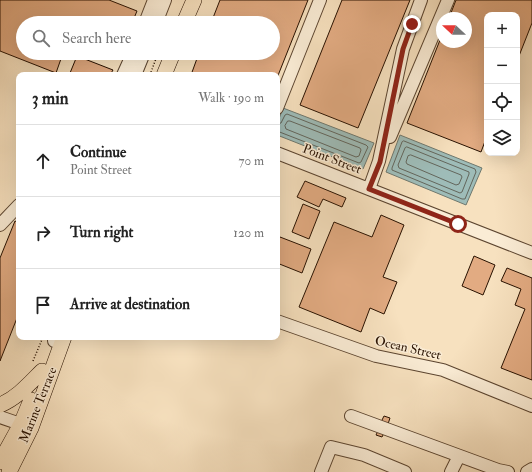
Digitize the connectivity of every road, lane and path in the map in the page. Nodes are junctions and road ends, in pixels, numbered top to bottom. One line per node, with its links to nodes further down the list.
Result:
1 (154, 0): 7 (street)
2 (165, 0): 8 (street)
3 (194, 0): 9 (main road)
4 (320, 0): 20 (street)
5 (421, 0): 22 (street)
6 (448, 0): 22 (street)
7 (148, 16)
8 (159, 16)
9 (187, 16)
10 (130, 60): 15 (street)
11 (131, 60): 16 (street)
12 (141, 60): 17 (street)
13 (155, 60): 18 (path)
14 (169, 60): 19 (main road)
15 (124, 72)
16 (128, 72)
17 (136, 72)
18 (151, 72)
19 (165, 72)
20 (280, 100)
21 (280, 154): 23 (street, Point Street)
22 (380, 162): 23 (street)
23 (369, 189): 26 (street, Point Street)
24 (16, 208): 25 (street)
25 (0, 225)
26 (532, 254)
27 (280, 321): 32 (street, Ocean Street)
28 (56, 340): 30 (main road, Marine Terrace)
29 (56, 340): 35 (main road, Marine Terrace)
30 (42, 371): 31 (main road); 35 (main road, Marine Terrace)
31 (0, 405)
32 (532, 406)
33 (351, 416): 36 (street)
34 (0, 417): 35 (street)
35 (26, 426): 37 (main road, Marine Terrace); 39 (main road, Marine Terrace)
36 (459, 456): 42 (street); 43 (street)
37 (0, 462)
38 (532, 469): 44 (street)
39 (9, 472)
40 (321, 472): 41 (street)
41 (405, 472)
42 (451, 472)
43 (508, 472)
44 (527, 472)

